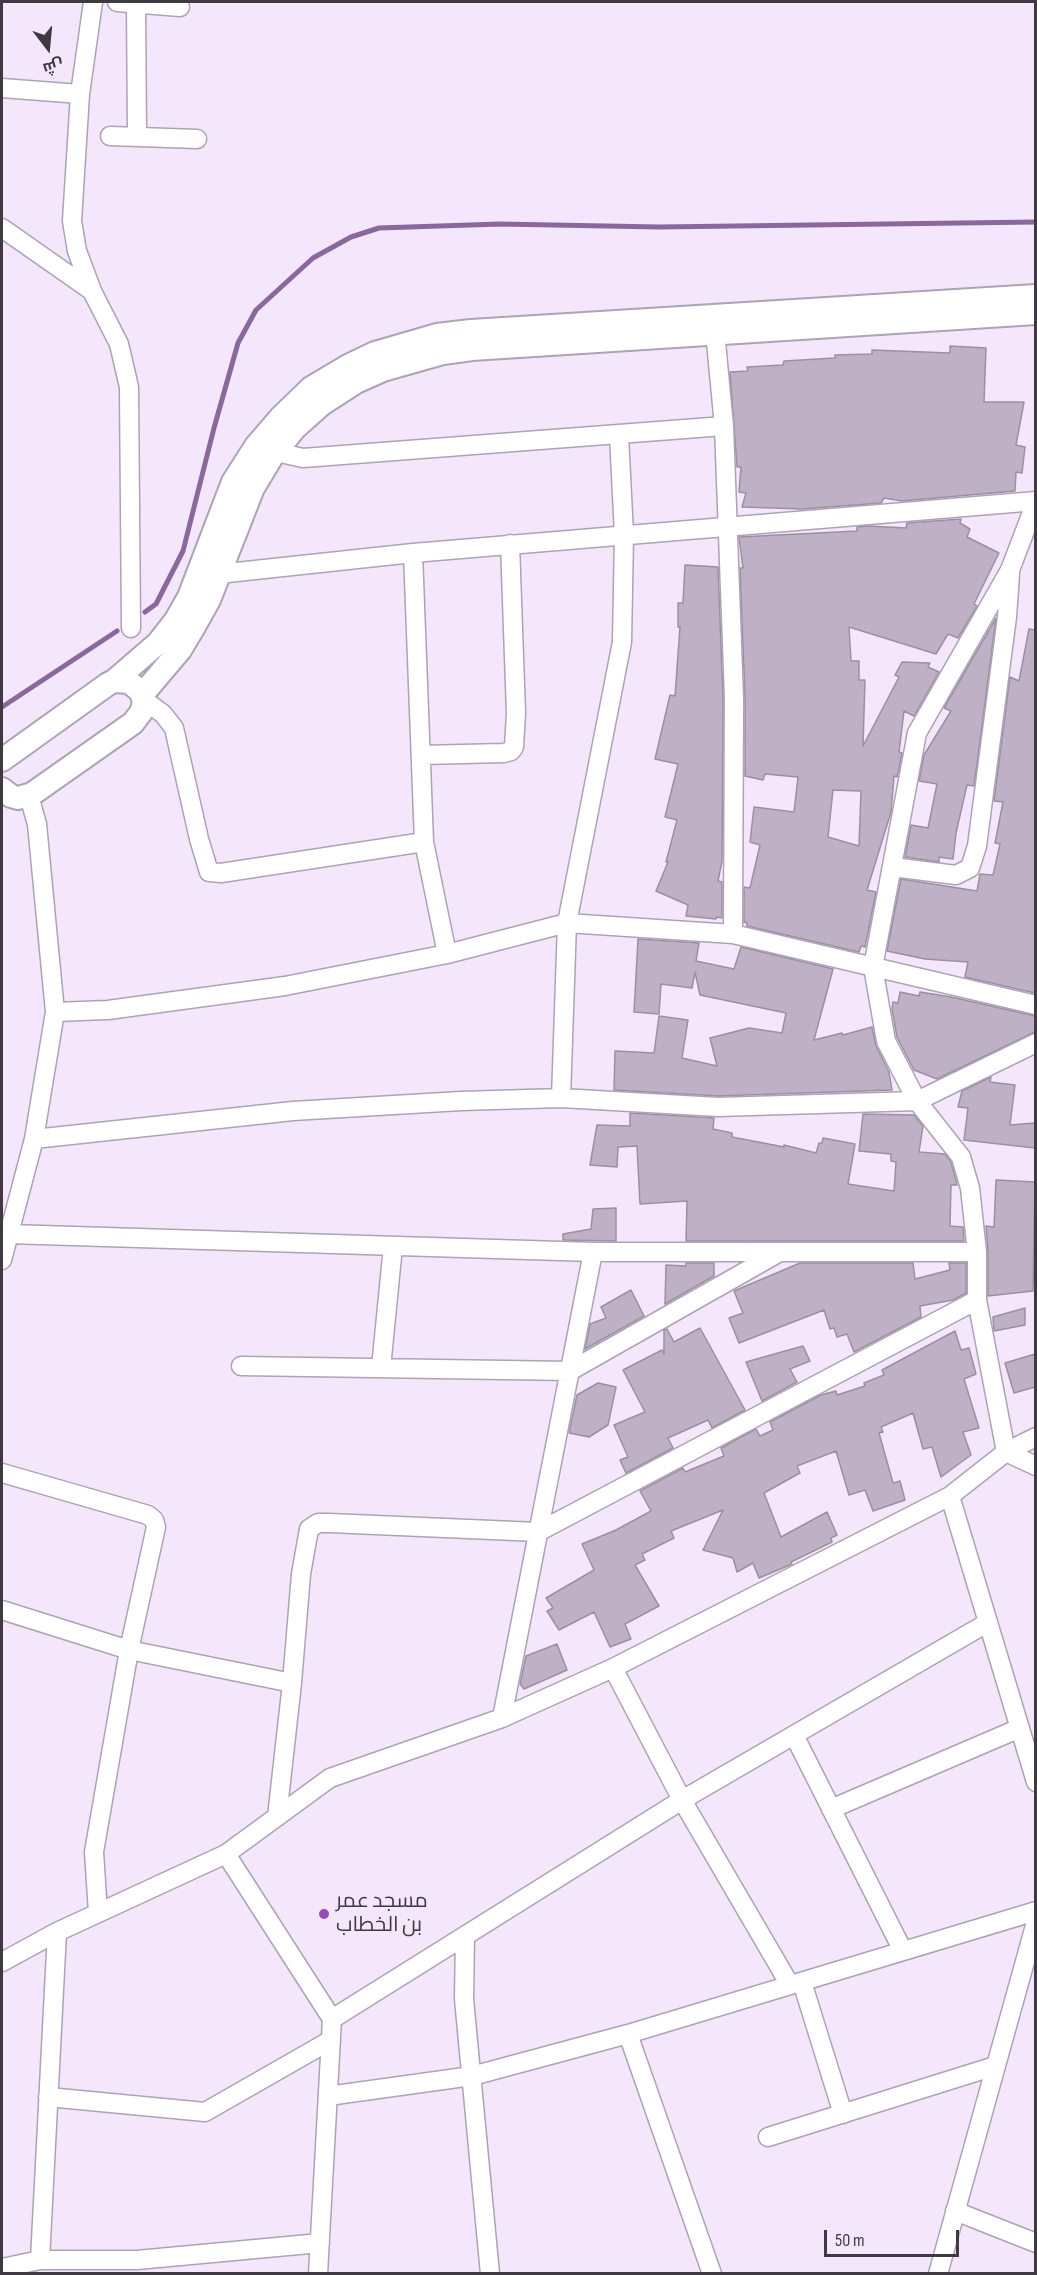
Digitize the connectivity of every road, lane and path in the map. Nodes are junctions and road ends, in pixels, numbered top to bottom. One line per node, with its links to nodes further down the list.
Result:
1 (93, 2): 6 (street)
2 (117, 2): 3 (street)
3 (136, 2): 4 (street); 8 (street)
4 (180, 7)
5 (2, 88): 6 (street)
6 (80, 94): 11 (street)
7 (110, 136): 8 (street)
8 (137, 136): 9 (street)
9 (197, 139)
10 (2, 228): 11 (street)
11 (92, 291): 25 (street)
12 (1035, 296): 14 (street)
13 (1035, 313): 14 (street)
14 (714, 325): 15 (street); 17 (street)
15 (724, 426): 16 (street); 19 (street)
16 (619, 435): 17 (street); 20 (street)
17 (269, 446): 24 (street)
18 (1035, 502): 19 (street); 23 (street)
19 (728, 527): 20 (street); 34 (street)
20 (624, 536): 21 (street); 33 (street)
21 (510, 544): 22 (street); 28 (street)
22 (413, 553): 24 (street); 28 (street)
23 (1010, 570): 32 (street); 32 (street)
24 (209, 571): 26 (street); 27 (street)
25 (131, 628)
26 (114, 681): 27 (street); 29 (street)
27 (143, 698): 30 (street); 31 (street)
28 (421, 755): 31 (street)
29 (2, 760)
30 (12, 796): 38 (street)
31 (424, 842): 35 (street)
32 (892, 867): 36 (street)
33 (567, 923): 34 (street); 35 (street); 40 (street)
34 (733, 934): 36 (street)
35 (447, 954): 38 (street)
36 (873, 967): 37 (street); 41 (street)
37 (1035, 1005)
38 (55, 1012): 42 (street)
39 (1035, 1043): 41 (street)
40 (561, 1098): 41 (street); 42 (street)
41 (917, 1101): 47 (street)
42 (34, 1138): 43 (street)
43 (8, 1234): 44 (street); 48 (street)
44 (393, 1246): 45 (street); 51 (street)
45 (593, 1252): 46 (street); 52 (street)
46 (780, 1252): 47 (street); 52 (street)
47 (977, 1252): 49 (street)
48 (2, 1260)
49 (977, 1300): 54 (street); 58 (street)
50 (241, 1366): 51 (street)
51 (381, 1368): 52 (street)
52 (570, 1371): 58 (street)
53 (1035, 1437): 54 (street)
54 (1006, 1452): 55 (street); 57 (street)
55 (1035, 1466)
56 (2, 1473): 61 (street)
57 (950, 1496): 60 (street); 62 (street)
58 (538, 1532): 63 (street); 64 (street)
59 (2, 1610): 61 (street)
60 (987, 1623): 65 (street); 66 (street)
61 (129, 1650): 63 (street); 74 (street)
62 (613, 1668): 64 (street); 69 (street)
63 (292, 1683): 71 (street)
64 (502, 1718): 71 (street)
65 (1020, 1728): 67 (street); 70 (street)
66 (794, 1735): 69 (street); 70 (street)
67 (1032, 1757): 68 (street)
68 (1035, 1782)
69 (682, 1800): 77 (street); 80 (street)
70 (831, 1809): 78 (street)
71 (277, 1817): 72 (street)
72 (226, 1854): 74 (street); 81 (street)
73 (1035, 1911): 78 (street)
74 (98, 1913): 76 (street)
75 (1035, 1922): 84 (street)
76 (57, 1932): 79 (street); 87 (street)
77 (465, 1936): 81 (street); 85 (street)
78 (903, 1951): 80 (street)
79 (2, 1962)
80 (796, 1984): 82 (street); 88 (street)
81 (332, 2019): 83 (street)
82 (628, 2034): 85 (street); 97 (street)
83 (331, 2040): 86 (street); 87 (street)
84 (995, 2066): 88 (street); 90 (street)
85 (472, 2076): 86 (street); 96 (street)
86 (328, 2096): 91 (street)
87 (48, 2097): 93 (street)
88 (843, 2114): 89 (street)
89 (768, 2137)
90 (955, 2211): 92 (street); 98 (street)
91 (320, 2243): 93 (street); 95 (street)
92 (1035, 2243)
93 (40, 2260): 94 (street)
94 (13, 2269)
95 (318, 2274)
96 (490, 2274)
97 (712, 2274)
98 (938, 2274)

